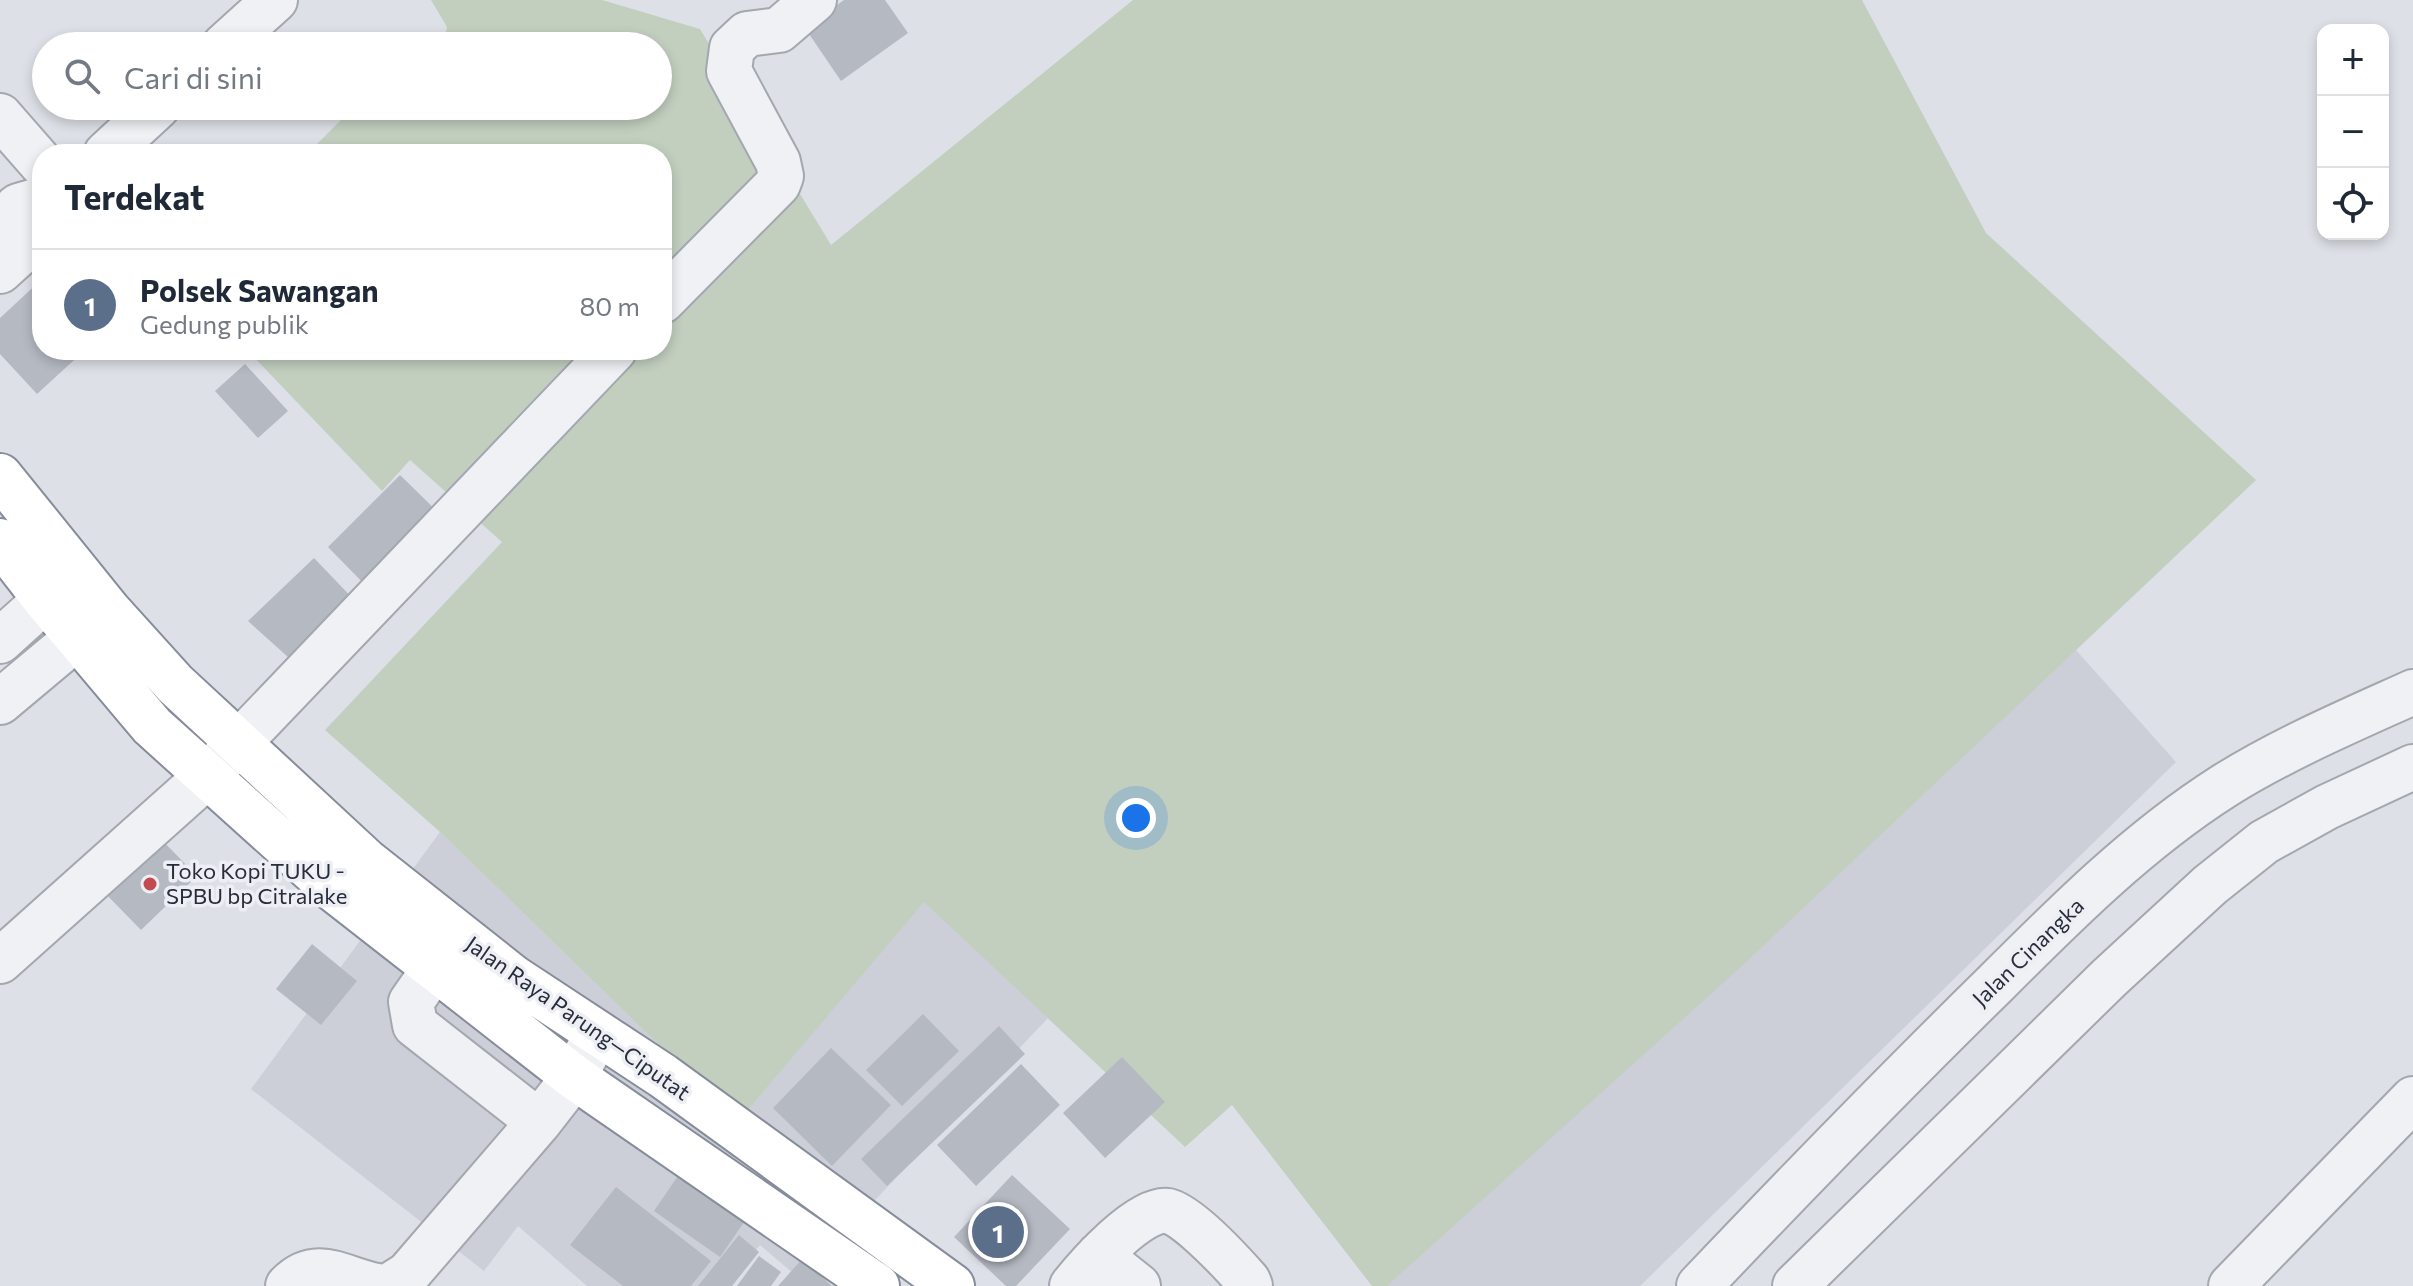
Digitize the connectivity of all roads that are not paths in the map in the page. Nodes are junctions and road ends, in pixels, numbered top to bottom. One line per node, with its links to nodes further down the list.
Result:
1 (275, 0): 3 (street)
2 (814, 0): 12 (street)
3 (240, 32)
4 (0, 116): 7 (street)
5 (143, 120): 6 (street)
6 (117, 144)
7 (32, 153)
8 (32, 202): 9 (street)
9 (0, 224)
10 (32, 242): 11 (street)
11 (0, 271)
12 (672, 291)
13 (604, 360): 21 (street)
14 (0, 476): 16 (highway, Jalan Raya Parung—Ciputat)
15 (0, 541): 16 (highway, Jalan Raya Parung—Ciputat)
16 (61, 585): 17 (highway, Jalan Raya Parung—Ciputat); 18 (street)
17 (92, 624): 20 (street); 21 (highway, Jalan Raya Parung—Ciputat); 23 (highway, Jalan Raya Parung—Ciputat)
18 (0, 641)
19 (2413, 692): 37 (street, Jalan Cinangka)
20 (0, 702)
21 (237, 742): 23 (street); 26 (highway, Jalan Raya Parung—Ciputat)
22 (2413, 767): 38 (street)
23 (206, 777): 24 (street); 25 (highway, Jalan Raya Parung—Ciputat)
24 (0, 961)
25 (434, 969): 27 (highway, Jalan Raya Parung—Ciputat); 29 (street)
26 (597, 1034): 27 (street); 34 (highway, Jalan Raya Parung—Ciputat)
27 (574, 1077): 29 (street); 33 (highway, Jalan Raya Parung—Ciputat)
28 (2413, 1099): 39 (street)
29 (539, 1122): 31 (street)
30 (1085, 1270): 35 (street); 36 (street)
31 (400, 1283): 32 (street)
32 (288, 1286)
33 (877, 1286)
34 (952, 1286)
35 (1138, 1286)
36 (1250, 1286)
37 (1699, 1286)
38 (1795, 1286)
39 (2231, 1286)

